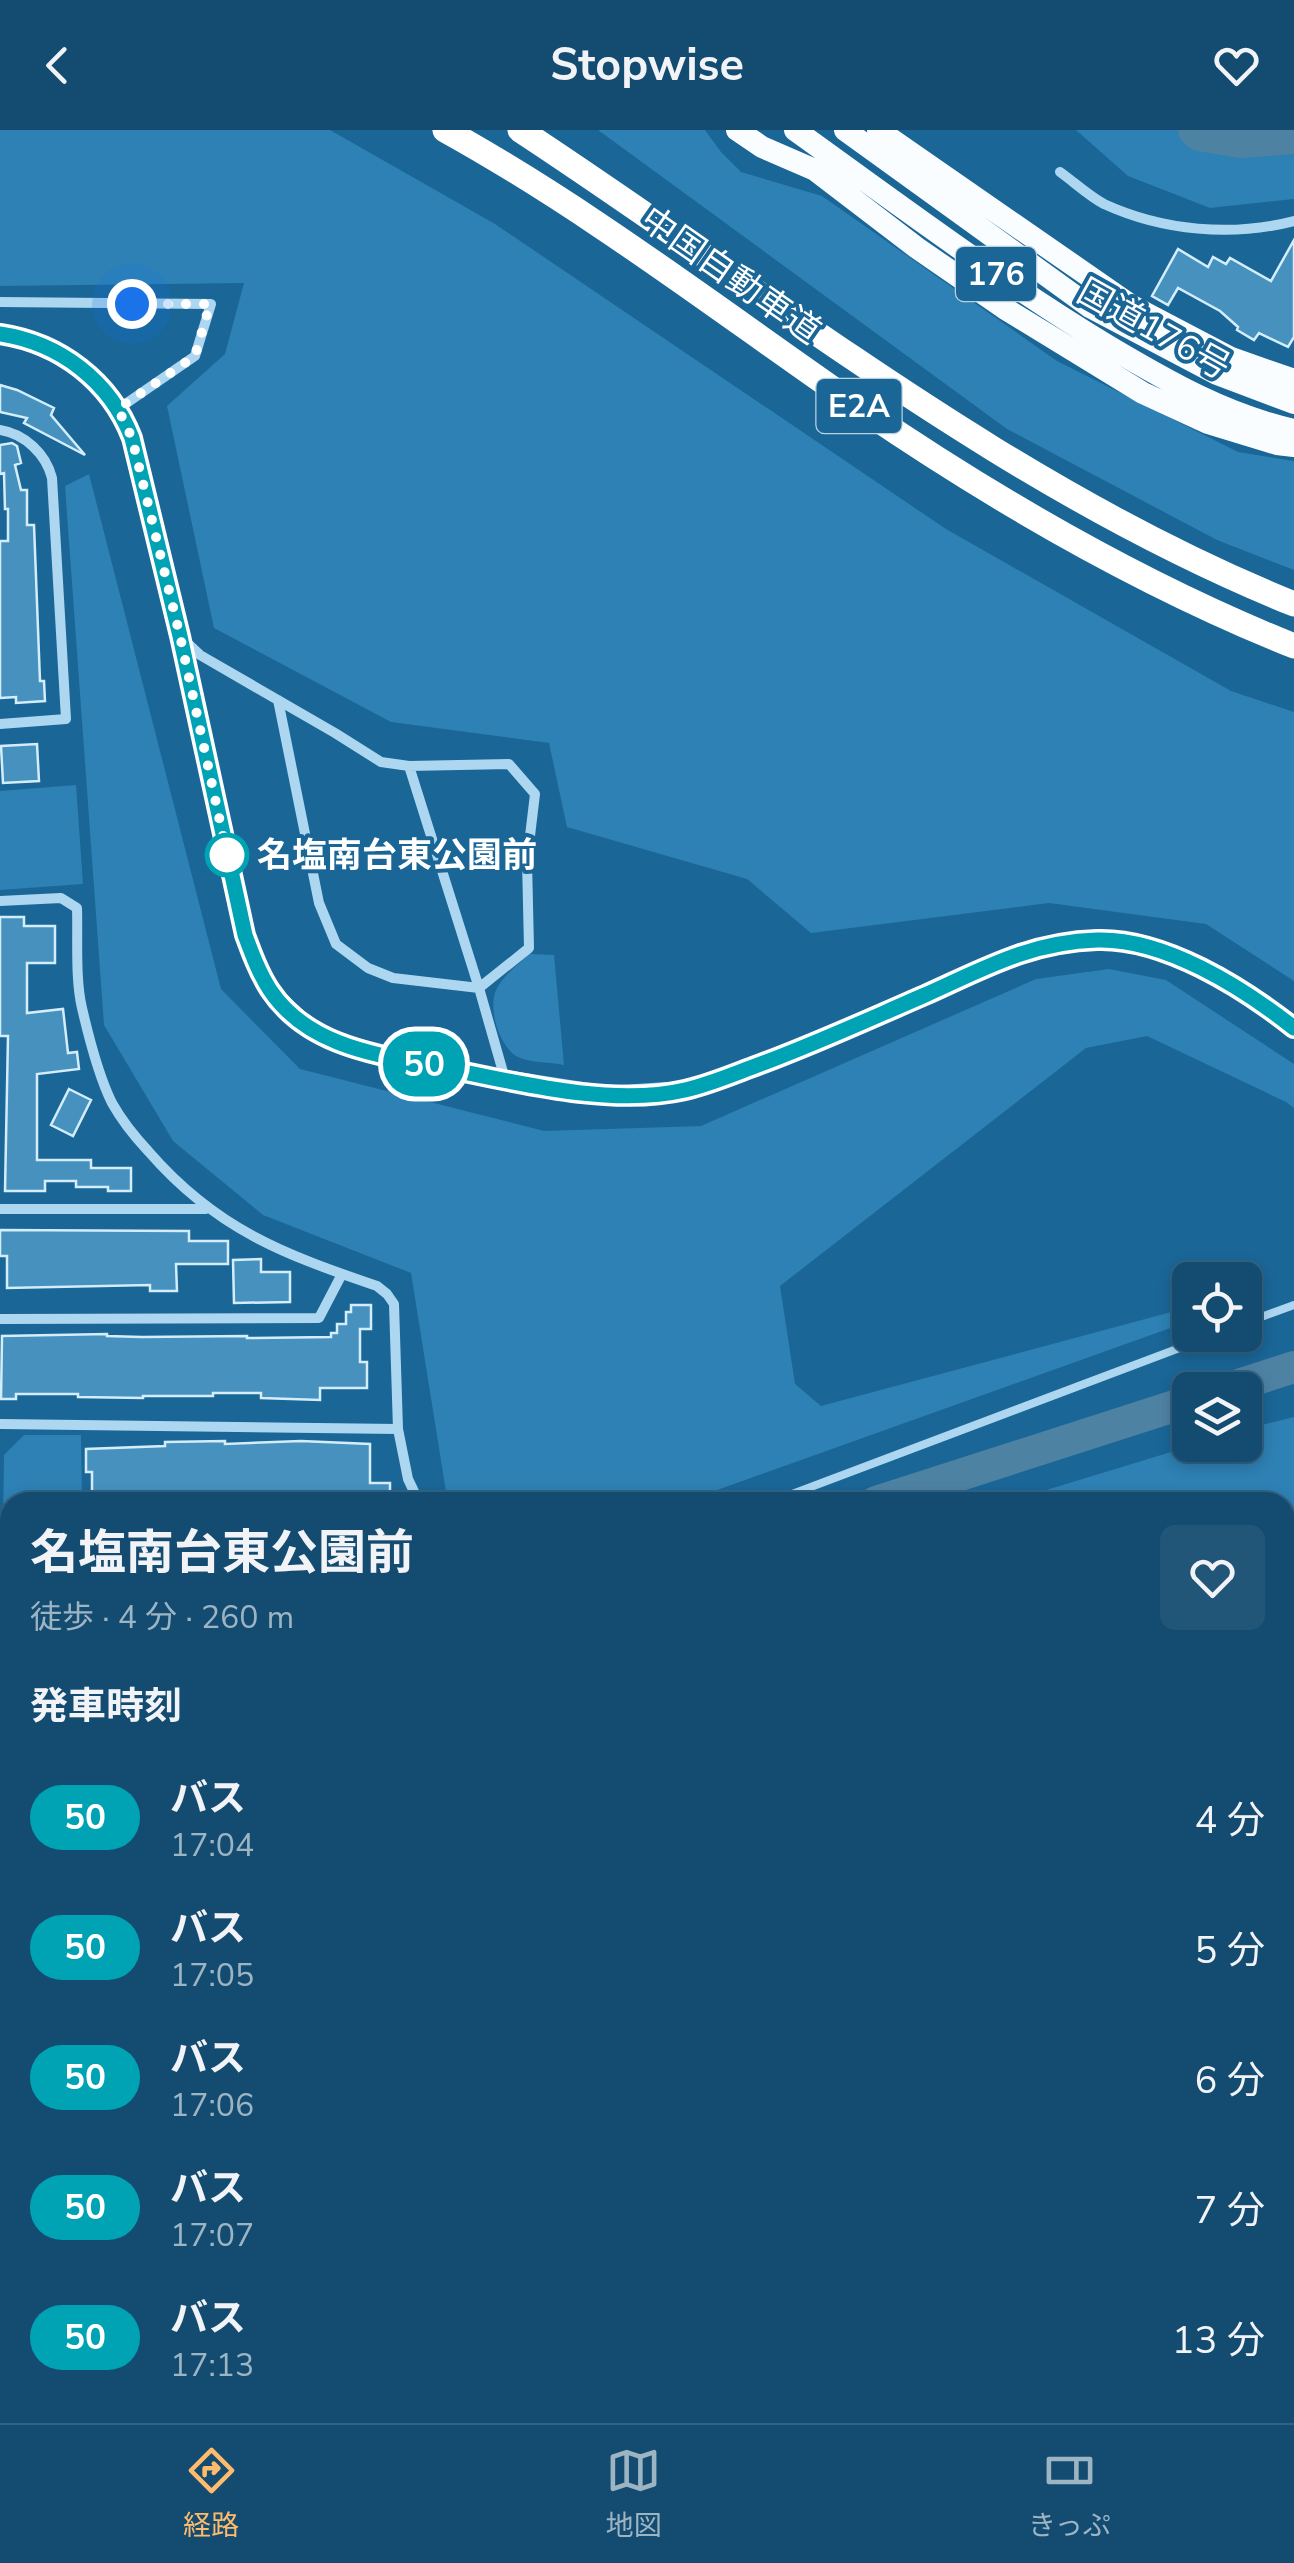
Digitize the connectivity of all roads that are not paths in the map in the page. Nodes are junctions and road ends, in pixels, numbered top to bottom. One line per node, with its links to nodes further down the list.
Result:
1 (445, 130): 19 (highway, 中国自動車道 / E2A)
2 (520, 130): 17 (highway, 中国自動車道 / E2A)
3 (737, 130): 16 (highway)
4 (795, 130): 15 (highway, 国道176号 / 176)
5 (845, 130): 12 (highway, 国道176号 / 176)
6 (878, 130): 11 (highway)
7 (1060, 172): 8 (street)
8 (1294, 221)
9 (0, 302): 13 (street)
10 (0, 334): 13 (street)
11 (1294, 380)
12 (1294, 403)
13 (118, 409): 18 (street)
14 (0, 430): 21 (street)
15 (1294, 430)
16 (1294, 446)
17 (1294, 604)
18 (180, 636): 20 (street); 26 (street)
19 (1294, 646)
20 (278, 700): 22 (street); 24 (street)
21 (0, 724)
22 (410, 766): 24 (street); 24 (street)
23 (0, 900): 28 (street)
24 (479, 988): 26 (street)
25 (1294, 1028): 26 (street)
26 (505, 1079)
27 (0, 1209): 28 (street)
28 (207, 1210): 29 (street)
29 (342, 1274): 32 (street); 35 (street)
30 (1294, 1305): 31 (lane)
31 (1262, 1317)
32 (0, 1319)
33 (1172, 1351): 37 (lane)
34 (0, 1424): 35 (street)
35 (398, 1428): 36 (street)
36 (414, 1492)
37 (798, 1492)

